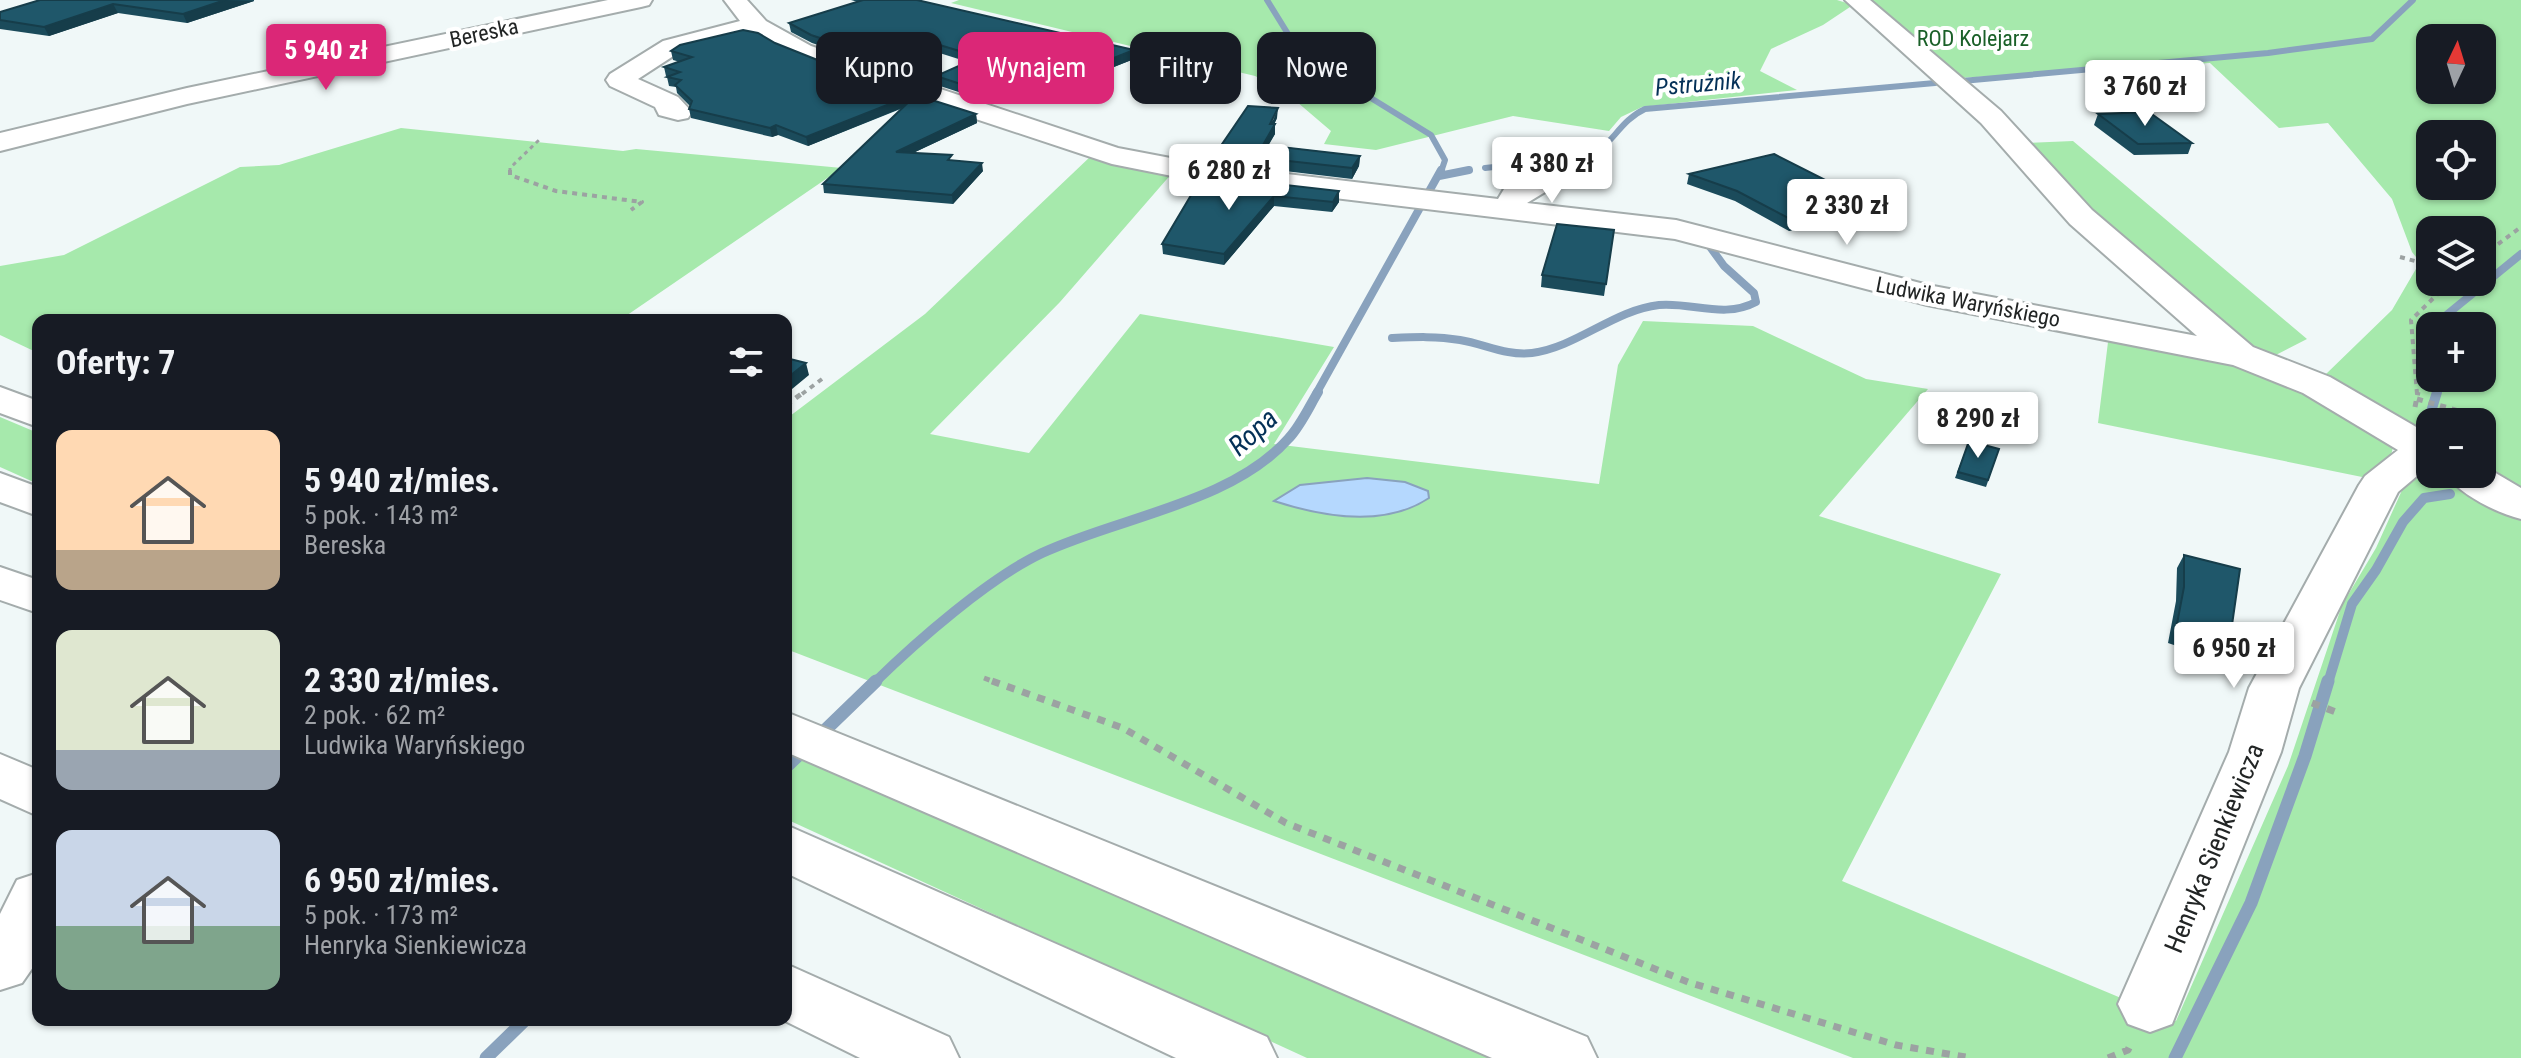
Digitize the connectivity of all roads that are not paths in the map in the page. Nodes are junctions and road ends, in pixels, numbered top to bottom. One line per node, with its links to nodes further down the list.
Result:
1 (533, 0): 5 (main road)
2 (641, 0): 5 (main road, Bereska)
3 (735, 0): 6 (main road)
4 (1856, 0): 11 (main road)
5 (603, 9): 8 (main road, Bereska)
6 (754, 25): 7 (main road); 10 (main road, Ludwika Waryńskiego)
7 (678, 112)
8 (0, 142)
9 (1563, 169): 10 (main road)
10 (1508, 210): 11 (main road, Ludwika Waryńskiego)
11 (2241, 355): 16 (main road, Ludwika Waryńskiego)
12 (0, 399): 13 (main road)
13 (32, 412)
14 (0, 427): 15 (main road)
15 (32, 431)
16 (2416, 443)
17 (2416, 450): 31 (main road, Henryka Sienkiewicza)
18 (0, 486): 20 (main road)
19 (2491, 488): 21 (main road)
20 (32, 500)
21 (2521, 506)
22 (0, 582): 23 (main road)
23 (32, 595)
24 (792, 734): 34 (main road)
25 (0, 774): 26 (main road)
26 (32, 792)
27 (792, 851): 33 (main road)
28 (32, 910): 29 (main road)
29 (0, 964)
30 (792, 994): 32 (main road)
31 (2150, 1004)
32 (926, 1058)
33 (1244, 1058)
34 (1564, 1058)

